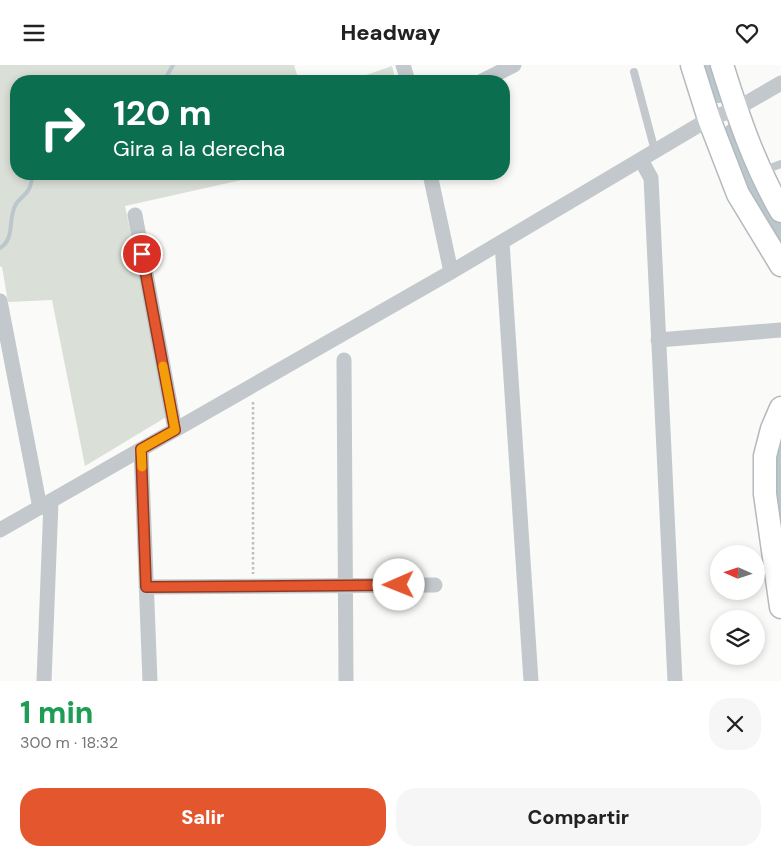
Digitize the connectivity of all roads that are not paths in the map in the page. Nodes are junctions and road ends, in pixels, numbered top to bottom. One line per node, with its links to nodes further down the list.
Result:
1 (514, 65): 5 (street)
2 (692, 65): 8 (main road)
3 (722, 65): 7 (main road)
4 (634, 72): 9 (lane)
5 (494, 75)
6 (781, 83): 7 (street)
7 (736, 109): 8 (street); 12 (main road)
8 (709, 119): 9 (street); 17 (main road)
9 (655, 151): 10 (street)
10 (641, 159): 16 (street); 21 (street)
11 (781, 164): 12 (lane)
12 (760, 172): 14 (main road)
13 (431, 180): 18 (street)
14 (781, 211)
15 (134, 215): 24 (street)
16 (502, 242): 18 (street); 35 (street)
17 (781, 265)
18 (451, 272): 24 (street)
19 (0, 301): 26 (street)
20 (781, 330): 21 (street)
21 (658, 340): 36 (street)
22 (344, 360): 29 (street)
23 (781, 408): 31 (main road)
24 (175, 430): 25 (street)
25 (141, 449): 26 (street); 30 (street)
26 (46, 505): 27 (street); 32 (street)
27 (0, 530)
28 (435, 585): 29 (street)
29 (345, 586): 30 (street); 34 (street)
30 (146, 587): 33 (street)
31 (781, 607)
32 (44, 681)
33 (150, 681)
34 (346, 681)
35 (531, 681)
36 (675, 681)

